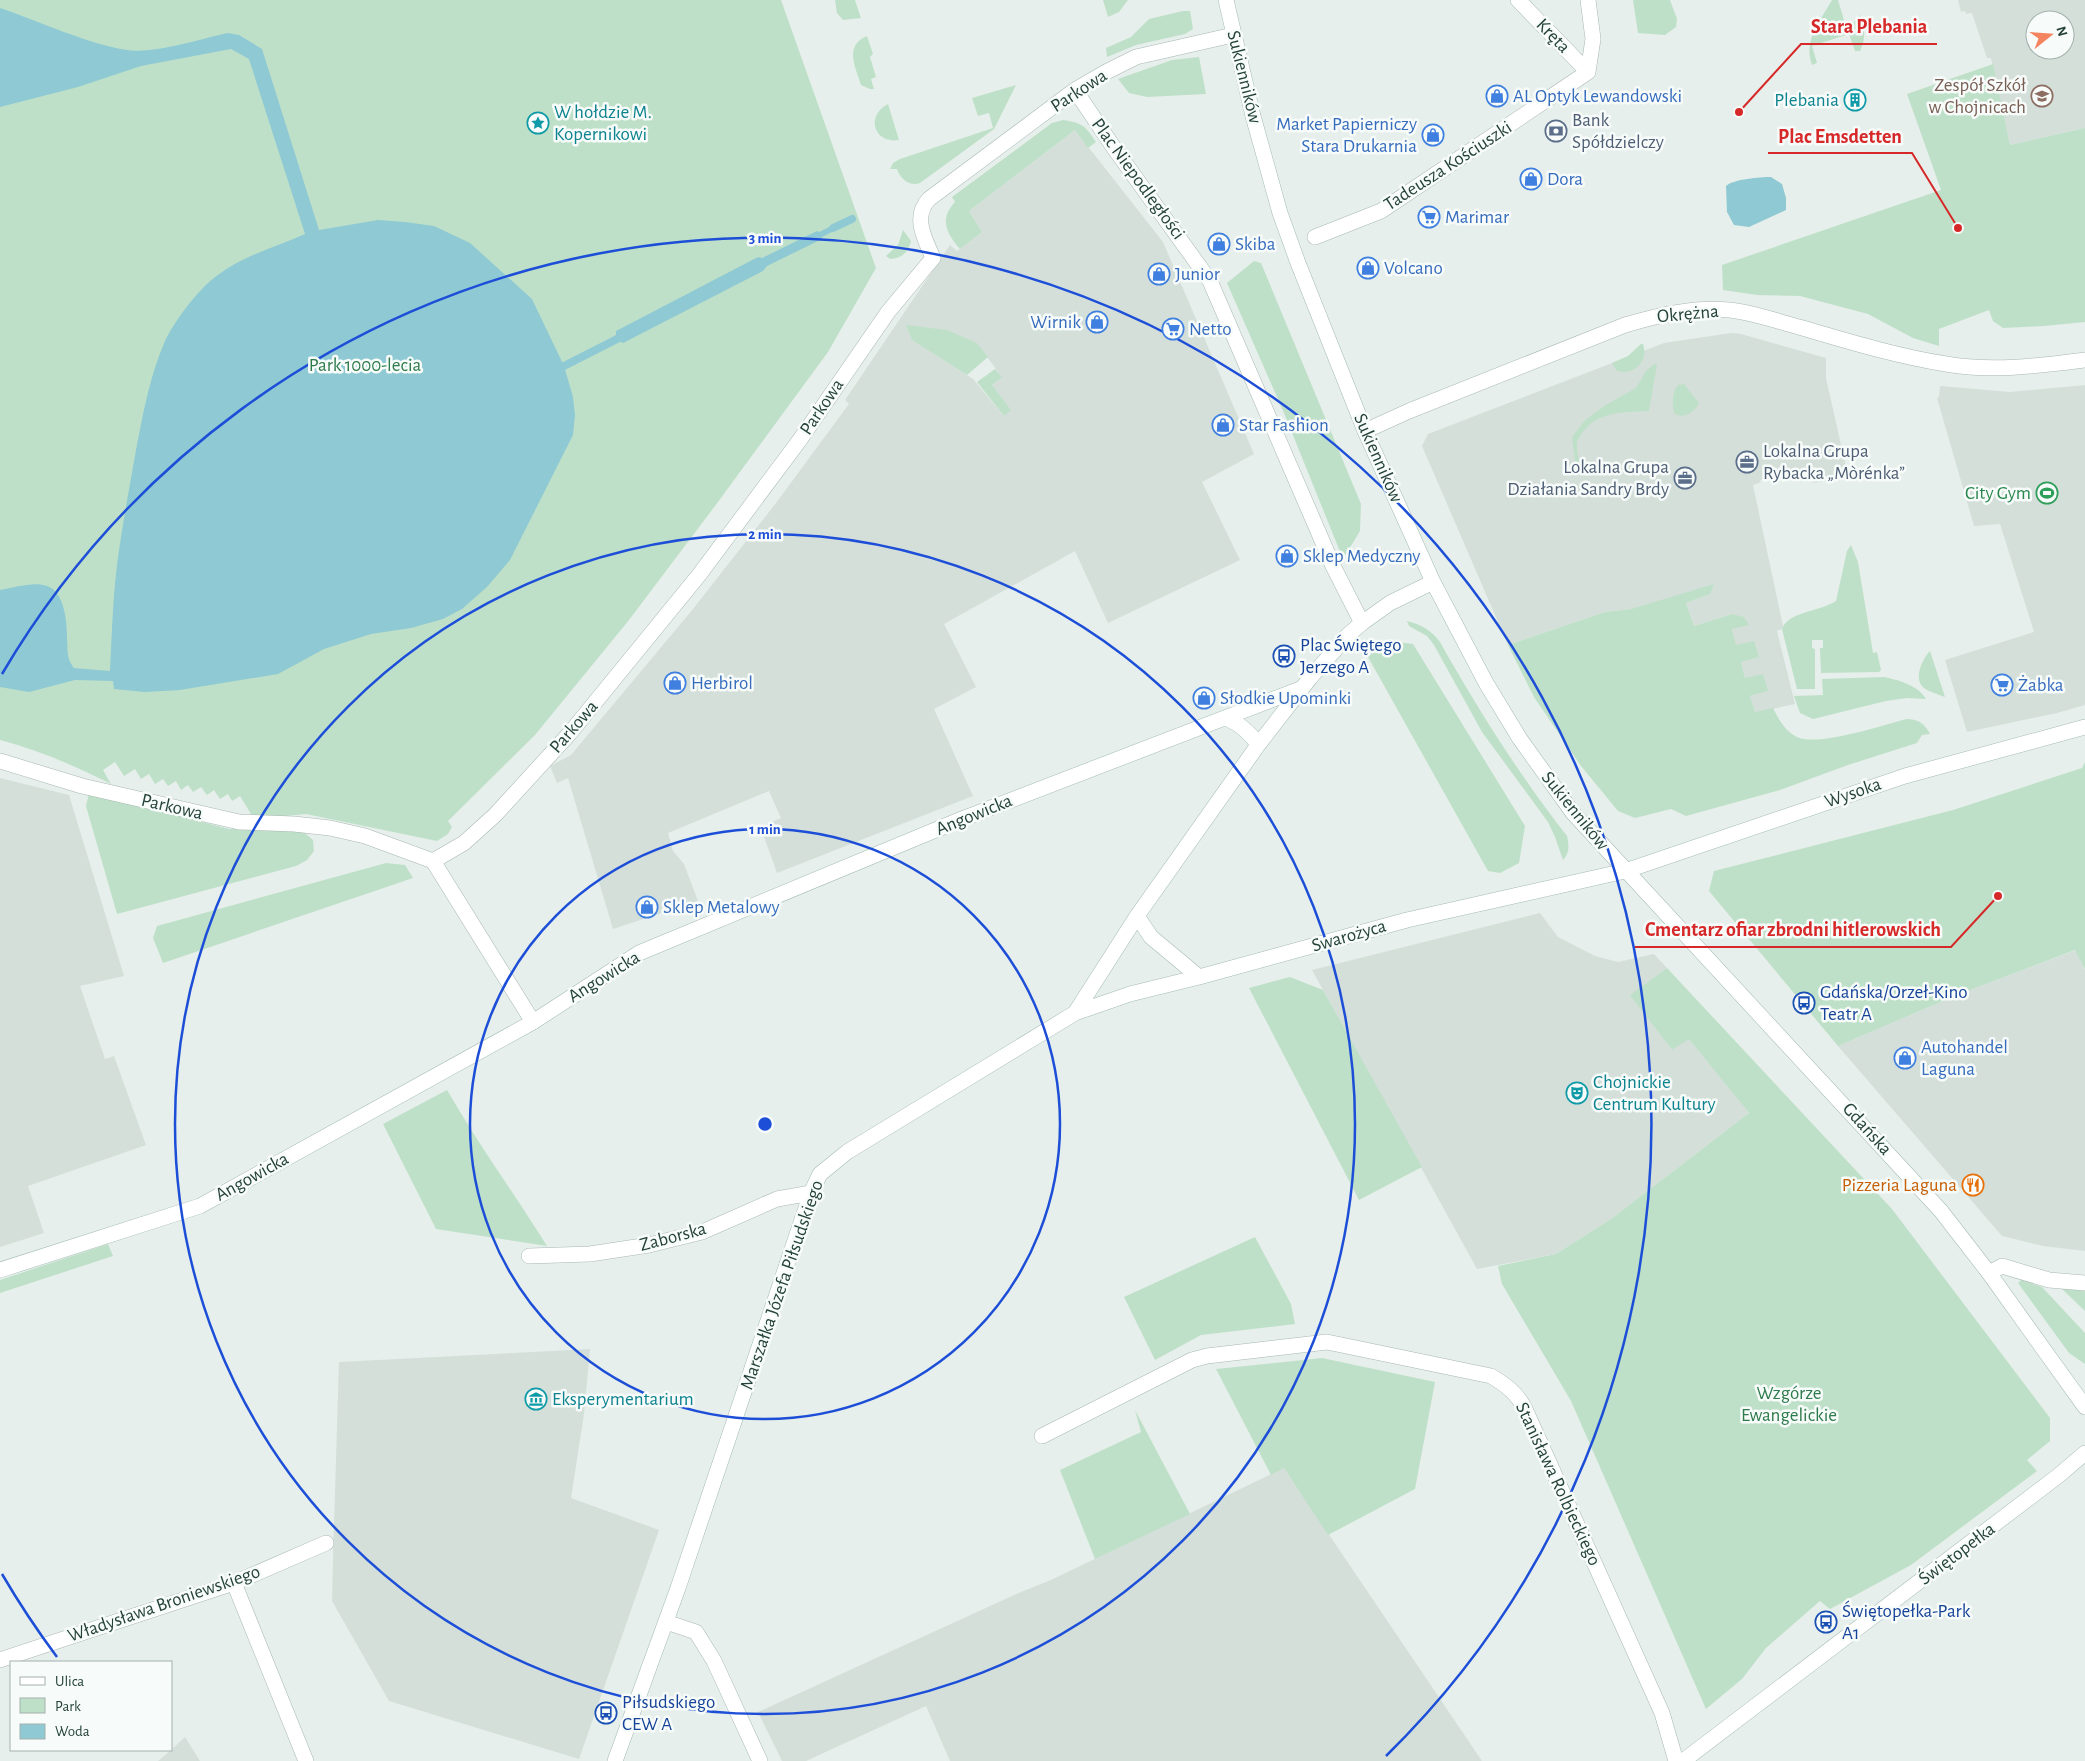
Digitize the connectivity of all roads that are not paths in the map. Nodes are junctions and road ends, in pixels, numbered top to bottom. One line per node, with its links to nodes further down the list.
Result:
1 (1226, 0): 4 (street, Sukienników)
2 (1518, 0): 5 (street, Kręta)
3 (1588, 0): 5 (street)
4 (1233, 35): 6 (street, Parkowa); 9 (street, Sukienników)
5 (1588, 72): 7 (street, Tadeusza Kościuszki)
6 (1075, 90): 11 (street, Plac Niepodległości); 17 (street, Parkowa)
7 (1315, 237)
8 (2085, 360): 9 (street, Okrężna)
9 (1365, 431): 10 (street, Sukienników)
10 (1433, 582): 11 (street, Marszałka Józefa Piłsudskiego); 18 (street, Sukienników)
11 (1362, 623): 12 (street, Marszałka Józefa Piłsudskiego)
12 (1300, 689): 13 (street, Angowicka); 15 (street, Marszałka Józefa Piłsudskiego)
13 (1226, 718): 15 (street); 22 (street, Angowicka)
14 (2085, 727): 18 (street, Wysoka)
15 (1258, 745): 19 (street, Marszałka Józefa Piłsudskiego)
16 (0, 761): 17 (street, Parkowa)
17 (433, 861): 22 (street)
18 (1625, 871): 20 (street, Swarożyca); 26 (street, Gdańska)
19 (1137, 916): 20 (street); 21 (street, Marszałka Józefa Piłsudskiego)
20 (1199, 977): 21 (street, Swarożyca)
21 (1075, 1013): 23 (street, Marszałka Józefa Piłsudskiego)
22 (533, 1022): 25 (street, Angowicka)
23 (811, 1193): 24 (street, Zaborska); 33 (street, Marszałka Józefa Piłsudskiego)
24 (529, 1256)
25 (0, 1270)
26 (1989, 1273): 27 (street); 28 (street, Gdańska)
27 (2085, 1283)
28 (2085, 1407)
29 (1042, 1436): 38 (street, Stanisława Rolbieckiego)
30 (2085, 1453): 39 (street, Świętopełka)
31 (326, 1543): 32 (street, Władysława Broniewskiego)
32 (234, 1583): 34 (street, Władysława Broniewskiego); 35 (street)
33 (666, 1622): 36 (street, Marszałka Józefa Piłsudskiego); 37 (street)
34 (0, 1660)
35 (306, 1761)
36 (616, 1761)
37 (760, 1761)
38 (1676, 1761)
39 (1683, 1761)

